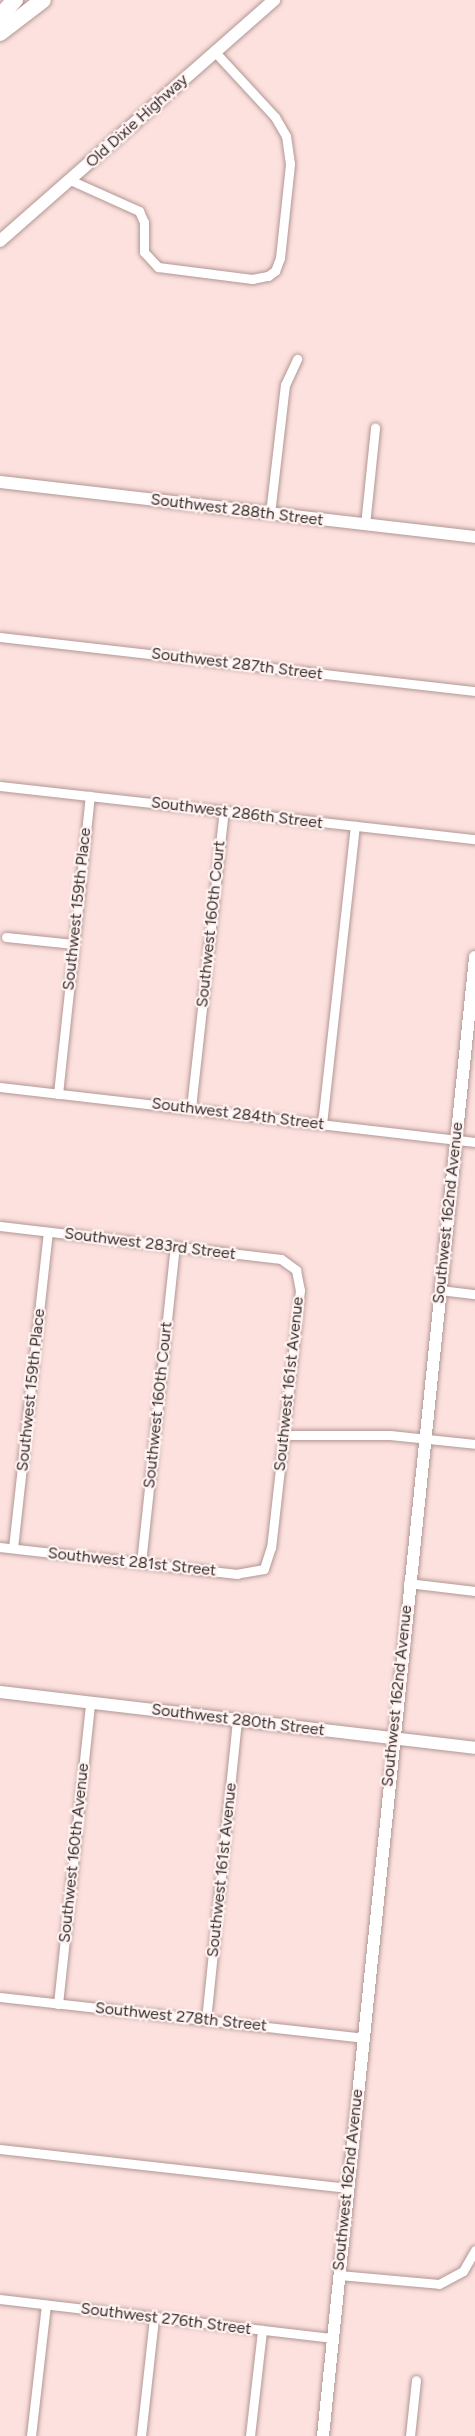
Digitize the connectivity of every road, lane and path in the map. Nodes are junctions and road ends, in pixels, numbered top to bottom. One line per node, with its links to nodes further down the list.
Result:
1 (7, 0): 5 (highway)
2 (15, 0): 6 (highway)
3 (43, 0): 7 (highway)
4 (274, 0): 8 (street, Old Dixie Highway)
5 (0, 6)
6 (0, 16)
7 (0, 33)
8 (215, 52): 9 (street, Old Dixie Highway); 9 (street)
9 (70, 180): 10 (street, Old Dixie Highway)
10 (0, 241)
11 (297, 359): 14 (street)
12 (375, 428): 15 (street)
13 (0, 482): 14 (street, Southwest 288th Street)
14 (270, 514): 15 (street, Southwest 288th Street)
15 (365, 525): 16 (street, Southwest 288th Street)
16 (475, 537)
17 (0, 637): 18 (street, Southwest 287th Street)
18 (475, 691)
19 (0, 786): 20 (street, Southwest 286th Street)
20 (90, 796): 21 (street, Southwest 286th Street); 25 (street, Southwest 159th Place)
21 (224, 810): 22 (street, Southwest 286th Street); 30 (street, Southwest 160th Court)
22 (355, 826): 23 (street, Southwest 286th Street); 31 (street)
23 (475, 839)
24 (6, 937): 25 (street)
25 (74, 944): 29 (street, Southwest 159th Place)
26 (475, 957): 27 (street, Southwest 162nd Avenue)
27 (473, 991): 32 (street, Southwest 162nd Avenue)
28 (0, 1087): 29 (street, Southwest 284th Street)
29 (57, 1094): 30 (street, Southwest 284th Street)
30 (191, 1108): 31 (street, Southwest 284th Street)
31 (322, 1124): 32 (street, Southwest 284th Street)
32 (456, 1139): 33 (street, Southwest 284th Street); 38 (street, Southwest 162nd Avenue)
33 (475, 1142)
34 (0, 1226): 35 (street, Southwest 283rd Street)
35 (48, 1232): 36 (street, Southwest 283rd Street); 44 (street, Southwest 159th Place)
36 (175, 1246): 37 (street, Southwest 283rd Street); 45 (street, Southwest 160th Court)
37 (296, 1270): 40 (street, Southwest 161st Avenue)
38 (440, 1290): 39 (street); 41 (street, Southwest 162nd Avenue)
39 (475, 1294)
40 (284, 1435): 41 (street); 46 (street, Southwest 161st Avenue)
41 (424, 1438): 42 (street); 47 (street, Southwest 162nd Avenue)
42 (475, 1444)
43 (0, 1547): 44 (street, Southwest 281st Street)
44 (13, 1548): 45 (street, Southwest 281st Street)
45 (141, 1563): 46 (street, Southwest 281st Street)
46 (264, 1569)
47 (408, 1583): 48 (street); 52 (street, Southwest 162nd Avenue)
48 (475, 1591)
49 (0, 1692): 50 (street, Southwest 280th Street)
50 (90, 1702): 51 (street, Southwest 280th Street); 55 (street, Southwest 160th Avenue)
51 (237, 1720): 52 (street, Southwest 280th Street); 56 (street, Southwest 161st Avenue)
52 (393, 1738): 53 (street, Southwest 280th Street); 57 (street, Southwest 162nd Avenue)
53 (475, 1748)
54 (0, 1997): 55 (street, Southwest 278th Street)
55 (58, 2004): 56 (street, Southwest 278th Street)
56 (206, 2020): 57 (street, Southwest 278th Street)
57 (363, 2038): 59 (street, Southwest 162nd Avenue)
58 (0, 2149): 59 (street)
59 (348, 2188): 61 (street, Southwest 162nd Avenue)
60 (475, 2250): 61 (street)
61 (339, 2275): 66 (street, Southwest 162nd Avenue)
62 (0, 2299): 63 (street, Southwest 276th Street)
63 (46, 2305): 64 (street, Southwest 276th Street); 68 (street)
64 (154, 2318): 65 (street, Southwest 276th Street); 69 (street)
65 (261, 2330): 66 (street, Southwest 276th Street); 70 (street)
66 (333, 2338): 71 (street, Southwest 162nd Avenue)
67 (416, 2380): 72 (street)
68 (31, 2436)
69 (141, 2436)
70 (250, 2436)
71 (323, 2436)
72 (410, 2436)

